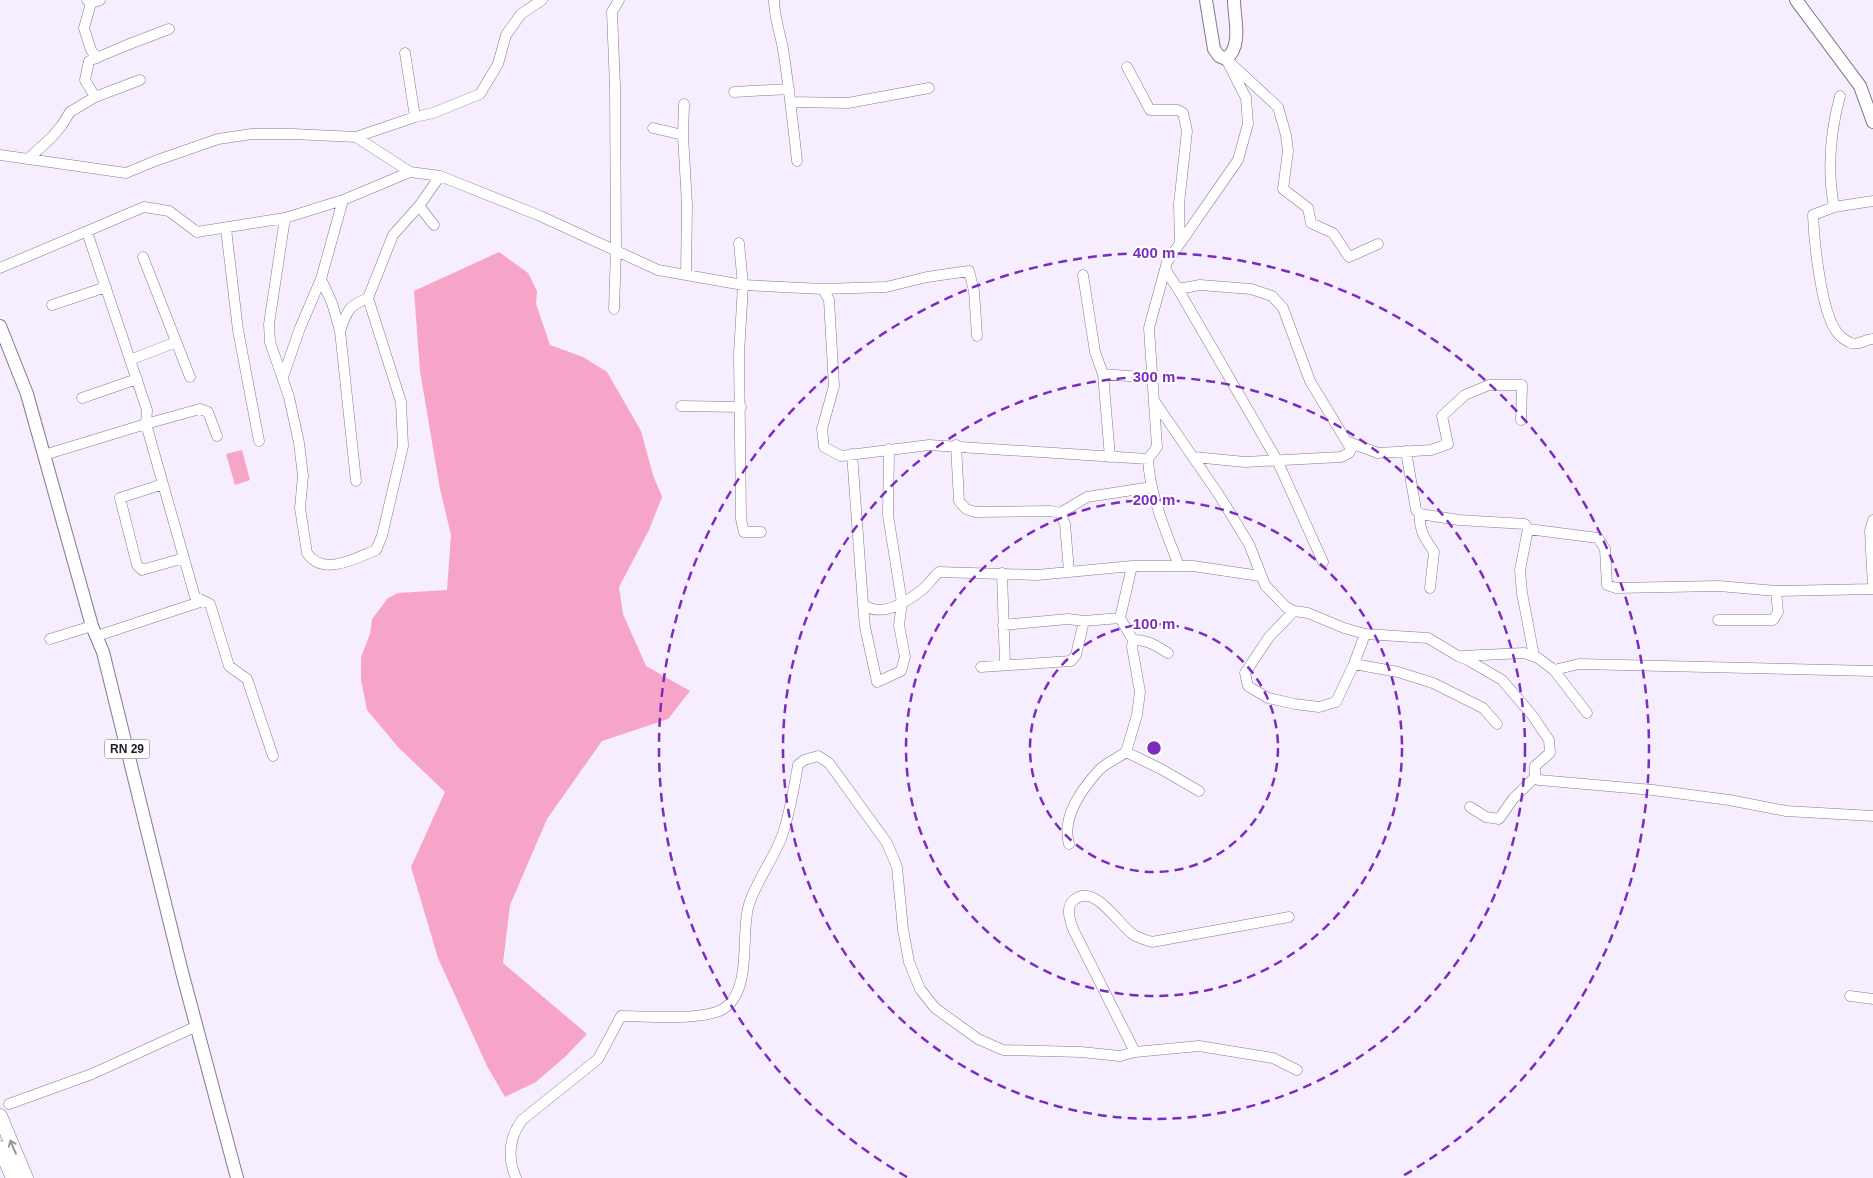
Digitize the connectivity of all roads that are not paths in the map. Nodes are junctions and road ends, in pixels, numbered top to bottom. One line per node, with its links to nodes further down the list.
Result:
1 (542, 0): 22 (street)
2 (619, 0): 42 (street)
3 (774, 0): 15 (street)
4 (1206, 0): 11 (main road)
5 (1234, 0): 11 (main road)
6 (1796, 0): 21 (main road)
7 (93, 1): 10 (street)
8 (169, 29): 10 (street)
9 (405, 53): 22 (street)
10 (97, 58): 18 (street)
11 (1226, 59): 40 (street); 41 (street)
12 (1127, 66): 40 (street)
13 (140, 80): 18 (street)
14 (929, 88): 19 (street)
15 (789, 89): 16 (street); 19 (street)
16 (734, 92)
17 (1840, 96): 34 (street)
18 (95, 97): 27 (street)
19 (791, 102): 28 (street)
20 (684, 104): 24 (street)
21 (1872, 116)
22 (415, 117): 25 (street)
23 (653, 128): 24 (street)
24 (683, 135): 46 (street)
25 (356, 137): 27 (street); 29 (street)
26 (0, 155): 27 (street)
27 (28, 159)
28 (797, 161)
29 (410, 172): 30 (street); 31 (street)
30 (440, 176): 33 (street); 42 (street)
31 (343, 200): 35 (street); 48 (street)
32 (1873, 201): 34 (street)
33 (419, 206): 36 (street); 53 (street)
34 (1834, 207): 59 (street)
35 (285, 218): 37 (street); 64 (street)
36 (434, 225)
37 (226, 229): 38 (street); 74 (street)
38 (87, 232): 44 (street); 50 (street)
39 (740, 243): 49 (street)
40 (1180, 243): 45 (street)
41 (1378, 244)
42 (616, 250): 46 (street); 55 (street)
43 (143, 257): 60 (street)
44 (0, 268)
45 (1165, 269): 52 (street); 65 (street)
46 (686, 275): 49 (street)
47 (1083, 275): 62 (street)
48 (322, 279): 57 (street); 64 (street)
49 (743, 285): 51 (street); 70 (street)
50 (106, 286): 54 (street); 61 (street)
51 (823, 289): 58 (street); 79 (street)
52 (1178, 289): 75 (street); 84 (street)
53 (368, 298): 57 (street); 64 (street)
54 (52, 305)
55 (614, 309)
56 (0, 326): 80 (main road, RN 29)
57 (340, 331): 85 (street)
58 (977, 336)
59 (1873, 339)
60 (176, 342): 61 (street); 63 (street)
61 (130, 360): 66 (street)
62 (1103, 374): 65 (street); 81 (street)
63 (190, 377)
64 (283, 377)
65 (1153, 378): 68 (street)
66 (137, 380): 67 (street); 72 (street)
67 (82, 398)
68 (1155, 400): 82 (street); 83 (street)
69 (681, 406): 70 (street)
70 (741, 406): 92 (street)
71 (1520, 420): 78 (street)
72 (146, 424): 73 (street); 80 (street); 86 (street)
73 (217, 436)
74 (259, 441)
75 (1348, 442): 78 (street); 84 (street)
76 (956, 445): 77 (street); 81 (street); 88 (street)
77 (889, 449): 79 (street); 104 (street)
78 (1406, 452): 89 (street)
79 (852, 454): 105 (street)
80 (44, 455): 111 (main road, RN 29)
81 (1110, 457): 83 (street)
82 (1194, 457): 84 (street); 99 (street)
83 (1148, 459): 87 (street)
84 (1277, 460): 94 (street)
85 (356, 480)
86 (163, 484): 93 (street); 93 (street)
87 (1152, 487): 88 (street); 96 (street)
88 (1060, 513): 97 (street)
89 (1420, 514): 91 (street); 101 (street)
90 (1873, 520): 100 (street)
91 (1528, 529): 102 (street); 117 (street)
92 (761, 532)
93 (184, 558): 103 (street)
94 (1323, 562)
95 (1132, 566): 96 (street); 97 (street); 107 (street)
96 (1179, 566): 99 (street)
97 (1069, 571): 98 (street)
98 (1002, 573): 104 (street); 110 (street)
99 (1260, 576): 106 (street)
100 (1873, 587): 102 (street)
101 (1430, 588)
102 (1776, 591): 108 (street)
103 (203, 601): 111 (street); 126 (street)
104 (902, 603): 105 (street); 105 (street)
105 (863, 604)
106 (1294, 611): 112 (street); 118 (street)
107 (1120, 618): 109 (street); 114 (street)
108 (1718, 620)
109 (1084, 621): 110 (street); 119 (street)
110 (1003, 625): 119 (street)
111 (95, 630): 113 (street); 135 (main road, RN 29)
112 (1365, 634): 116 (street); 118 (street)
113 (50, 639)
114 (1133, 640): 115 (street); 125 (street)
115 (1168, 653)
116 (1458, 656): 117 (street); 127 (street)
117 (1534, 656): 121 (street)
118 (1354, 664): 124 (street)
119 (1005, 665): 120 (street)
120 (980, 667)
121 (1554, 670): 122 (street); 123 (street)
122 (1873, 671)
123 (1587, 714)
124 (1497, 724)
125 (1126, 752): 128 (street); 131 (street)
126 (273, 756)
127 (1535, 777): 129 (street); 130 (street)
128 (1199, 791)
129 (1470, 807)
130 (1873, 816)
131 (1068, 844)
132 (1289, 917): 136 (street)
133 (1850, 996): 134 (street)
134 (1873, 999)
135 (197, 1026): 138 (street); 143 (main road, RN 29)
136 (1135, 1052): 137 (street); 144 (street)
137 (1298, 1070)
138 (9, 1104)
139 (0, 1116): 142 (highway, one-way to 139)
140 (0, 1148): 141 (highway)
141 (13, 1178)
142 (26, 1178)
143 (237, 1178)
144 (516, 1178)

